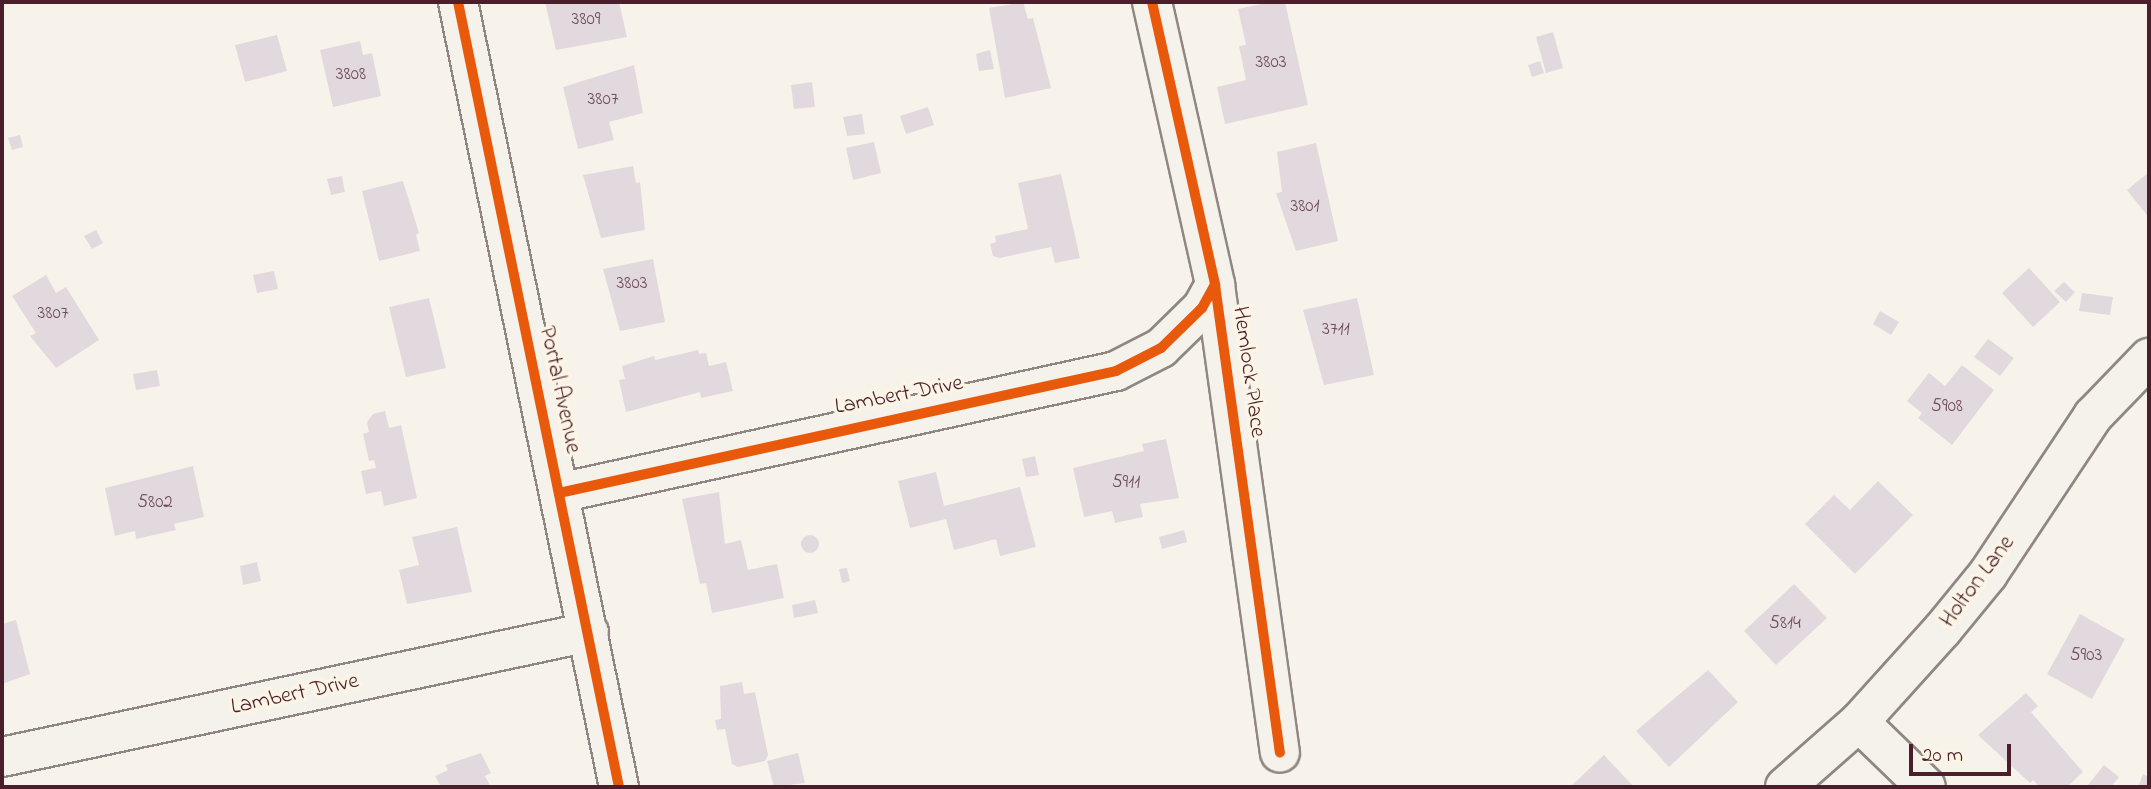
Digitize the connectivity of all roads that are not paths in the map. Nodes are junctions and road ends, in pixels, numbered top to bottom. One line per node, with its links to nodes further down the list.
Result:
1 (458, 2): 5 (street, Portal Avenue)
2 (1152, 2): 3 (street, Hemlock Place)
3 (1215, 285): 5 (street, Lambert Drive); 8 (street, Hemlock Place)
4 (2149, 358): 7 (street, Holton Lane)
5 (559, 493): 6 (street, Portal Avenue)
6 (589, 632): 9 (street, Lambert Drive); 10 (street, Portal Avenue)
7 (1859, 722): 11 (street, Holton Lane); 12 (street)
8 (1280, 752)
9 (2, 757)
10 (619, 787)
11 (1785, 787)
12 (1926, 787)

